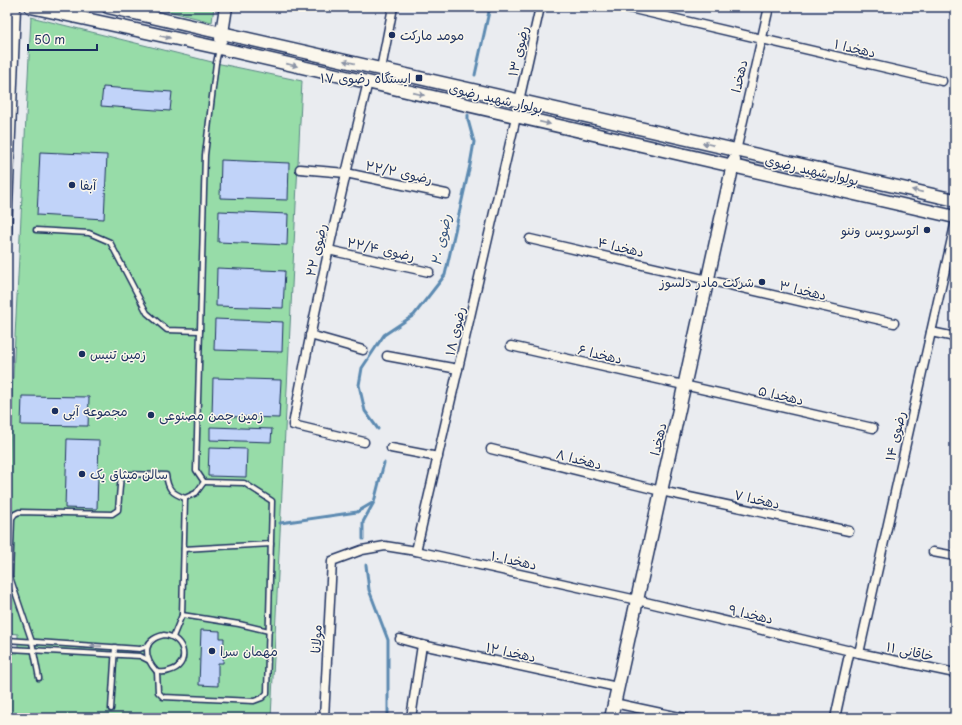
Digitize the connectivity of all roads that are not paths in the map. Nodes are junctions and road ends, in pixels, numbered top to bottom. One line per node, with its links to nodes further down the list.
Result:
1 (16, 7): 12 (street)
2 (31, 7): 11 (street, بولوار شهید رضوی, one-way to 11)
3 (108, 7): 9 (street, بولوار شهید رضوی)
4 (226, 7): 9 (street)
5 (393, 7): 13 (street)
6 (540, 7): 16 (street, رضوی ۱۳)
7 (625, 7): 10 (street, دهخدا ۱)
8 (769, 7): 10 (street, دهخدا)
9 (222, 33): 11 (street); 13 (street, بولوار شهید رضوی, one-way to 9)
10 (762, 38): 14 (street, دهخدا ۱); 18 (street, دهخدا)
11 (219, 48): 15 (street, بولوار شهید رضوی, one-way to 15); 34 (lane)
12 (10, 67): 22 (street)
13 (381, 69): 16 (street, بولوار شهید رضوی)
14 (942, 81)
15 (368, 82): 17 (street, بولوار شهید رضوی, one-way to 17); 21 (street, رضوی ۲۲)
16 (519, 101): 18 (street, بولوار شهید رضوی, one-way to 16)
17 (516, 117): 19 (street, بولوار شهید رضوی, one-way to 19); 41 (street, رضوی ۱۸)
18 (736, 151): 19 (street, دهخدا); 24 (street, بولوار شهید رضوی, one-way to 18)
19 (733, 167): 25 (street, بولوار شهید رضوی); 32 (street, دهخدا)
20 (300, 169): 21 (street, رضوی ۲۲/۲)
21 (346, 173): 23 (street, رضوی ۲۲/۲); 30 (street, رضوی ۲۲)
22 (8, 176): 28 (street)
23 (446, 194)
24 (955, 200)
25 (955, 217)
26 (955, 225): 35 (street, رضوی ۱۴)
27 (36, 230): 34 (lane)
28 (7, 233)
29 (530, 238): 32 (street, دهخدا ۴)
30 (328, 250): 31 (street, رضوی ۲۲/۴); 36 (street, رضوی ۲۲)
31 (429, 272)
32 (708, 279): 33 (street, دهخدا ۳); 42 (street, دهخدا)
33 (894, 323)
34 (200, 331): 48 (lane)
35 (931, 332): 37 (street); 71 (street, رضوی ۱۴)
36 (310, 335): 39 (street); 44 (street, رضوی ۲۲)
37 (955, 337)
38 (512, 346): 42 (street, دهخدا ۶)
39 (364, 350)
40 (387, 356): 41 (street)
41 (458, 369): 47 (street, رضوی ۱۸)
42 (684, 385): 43 (street, دهخدا ۵); 49 (street, دهخدا)
43 (873, 428)
44 (364, 442)
45 (390, 448): 47 (street)
46 (491, 449): 49 (street, دهخدا ۸)
47 (438, 457): 54 (street, رضوی ۱۸)
48 (204, 482): 50 (lane); 52 (lane)
49 (661, 491): 51 (street, دهخدا ۷); 58 (street, دهخدا)
50 (185, 498): 53 (lane); 64 (lane)
51 (849, 531)
52 (271, 544): 53 (lane); 60 (lane)
53 (184, 549): 59 (lane)
54 (416, 551): 57 (street, دهخدا ۱۰); 58 (street, دهخدا ۱۰)
55 (933, 552): 56 (street)
56 (955, 556)
57 (332, 561): 80 (street, مولانا)
58 (637, 600): 70 (street, دهخدا ۹); 77 (street, دهخدا)
59 (182, 615): 60 (lane); 61 (lane)
60 (269, 631): 74 (lane)
61 (173, 637): 66 (lane); 74 (lane)
62 (400, 639): 65 (street, دهخدا ۱۲)
63 (7, 640): 64 (lane)
64 (32, 642): 67 (lane, one-way to 64); 69 (lane)
65 (422, 645): 77 (street, دهخدا ۱۲); 81 (street)
66 (148, 646): 67 (lane); 73 (lane)
67 (115, 647): 72 (lane)
68 (7, 650): 69 (lane)
69 (34, 650): 72 (lane); 76 (lane)
70 (850, 650): 71 (street, دهخدا ۹); 84 (street)
71 (859, 653): 75 (street, خاقانی ۱۱)
72 (114, 655): 73 (lane); 79 (lane)
73 (148, 660): 74 (lane)
74 (157, 672)
75 (955, 673)
76 (39, 678)
77 (617, 687): 78 (street, دهخدا)
78 (614, 703): 82 (street, دهخدا); 83 (street)
79 (111, 709)
80 (324, 718)
81 (411, 718)
82 (610, 718)
83 (684, 718)
84 (835, 718)

